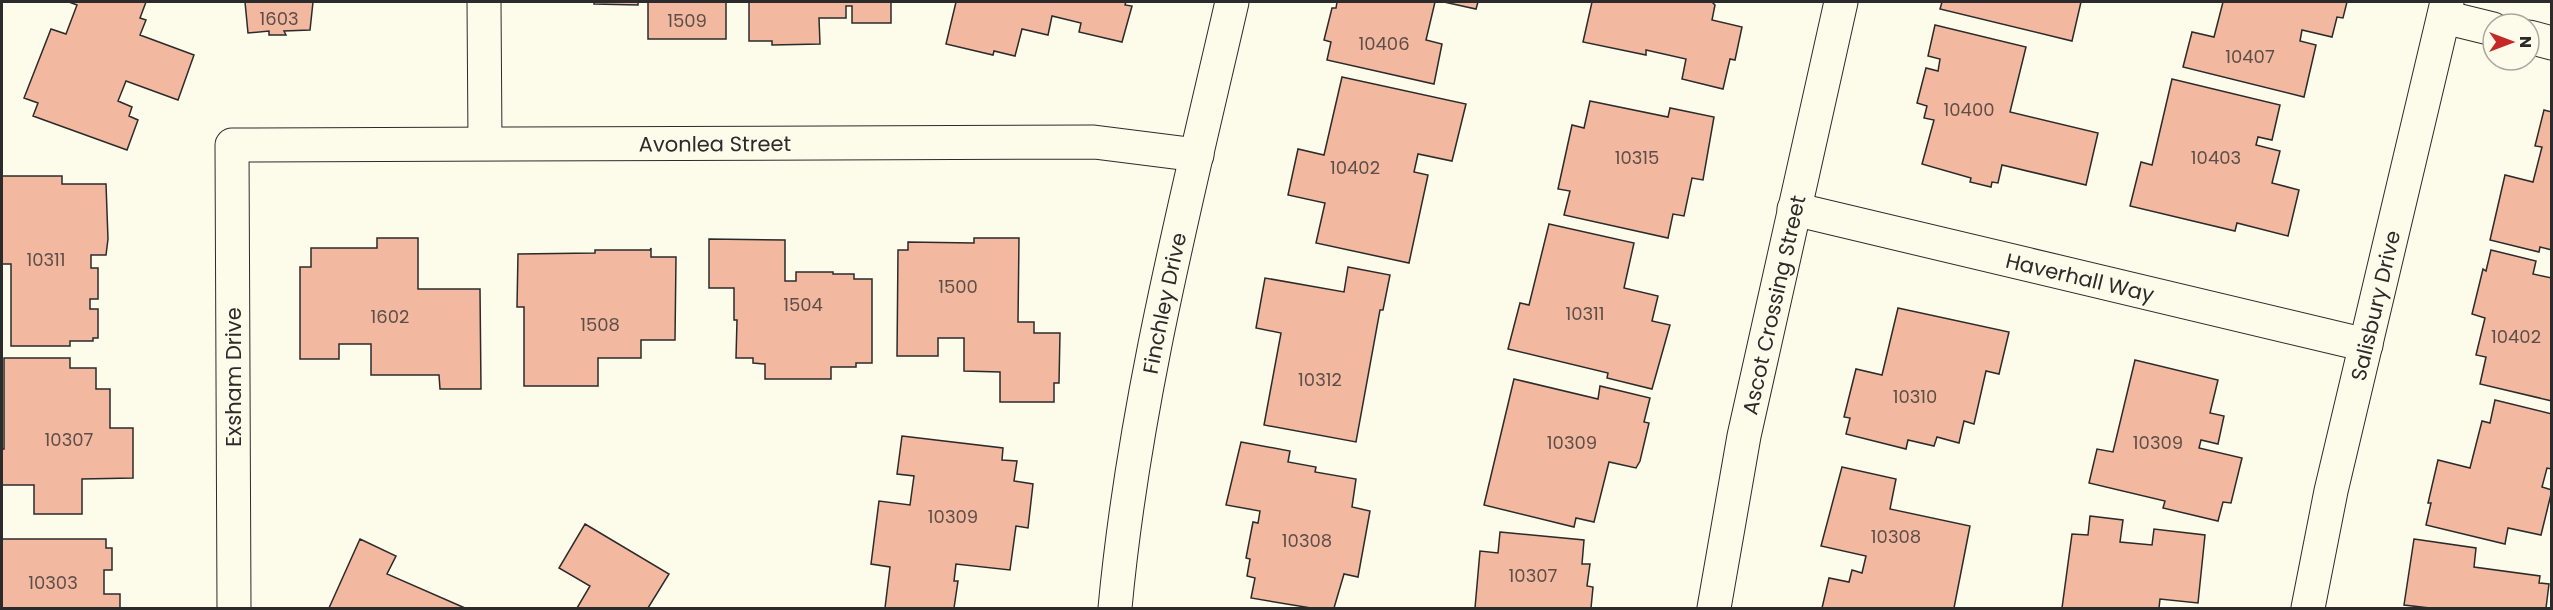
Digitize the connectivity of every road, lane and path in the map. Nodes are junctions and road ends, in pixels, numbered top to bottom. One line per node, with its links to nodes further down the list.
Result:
1 (484, 2): 6 (street)
2 (1232, 2): 8 (street, Finchley Drive)
3 (1841, 2): 9 (street, Ascot Crossing Street)
4 (2446, 9): 5 (street); 10 (street, Salisbury Drive)
5 (2481, 24)
6 (485, 143): 7 (street, Avonlea Street); 8 (street, Avonlea Street)
7 (232, 145): 11 (street, Exsham Drive)
8 (1197, 155): 12 (street, Finchley Drive)
9 (1794, 209): 10 (street, Haverhall Way); 13 (street, Ascot Crossing Street)
10 (2366, 345): 14 (street, Salisbury Drive)
11 (234, 609)
12 (1115, 609)
13 (1714, 609)
14 (2308, 609)

